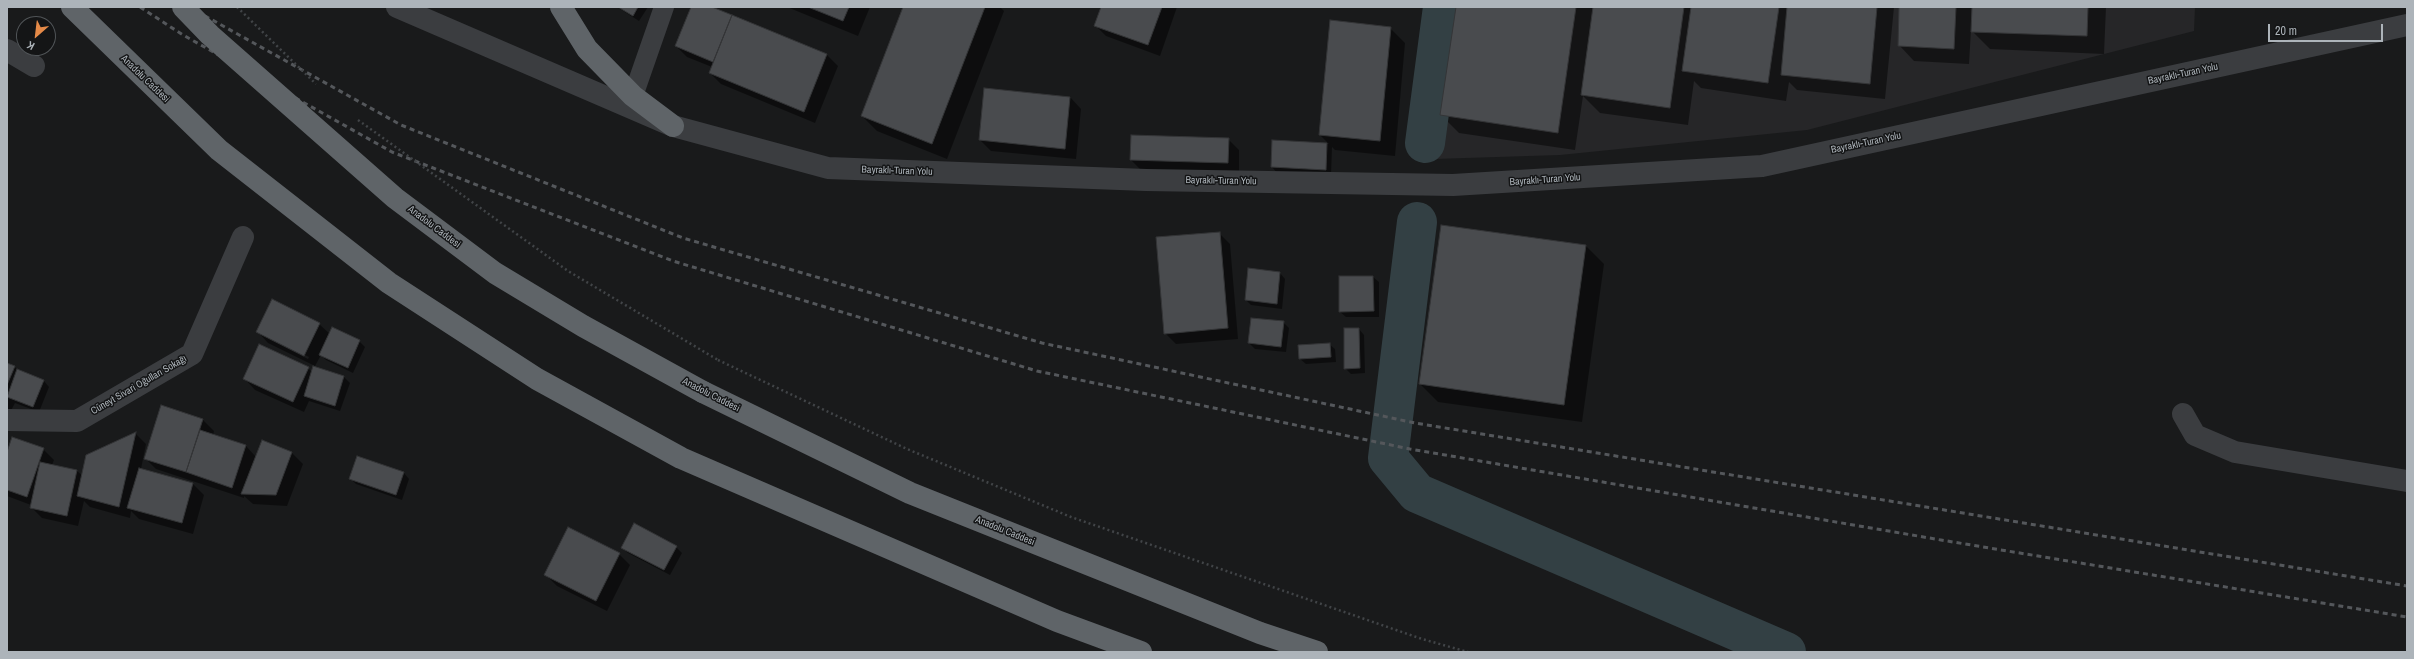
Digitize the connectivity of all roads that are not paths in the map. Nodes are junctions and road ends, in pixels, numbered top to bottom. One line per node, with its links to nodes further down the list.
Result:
1 (72, 7): 15 (highway, Anadolu Caddesi)
2 (183, 7): 16 (highway, Anadolu Caddesi, bridge)
3 (397, 7): 10 (street, Bayraklı-Turan Yolu)
4 (561, 7): 9 (highway)
5 (664, 7): 9 (lane)
6 (2407, 25): 10 (street, Bayraklı-Turan Yolu)
7 (7, 50): 8 (street)
8 (34, 66)
9 (633, 96): 10 (highway)
10 (673, 126)
11 (243, 237): 13 (street, Cüneyt Sivari Oğulları Sokağı)
12 (2183, 414): 14 (street)
13 (7, 420)
14 (2407, 481)
15 (1141, 652)
16 (1317, 652)

